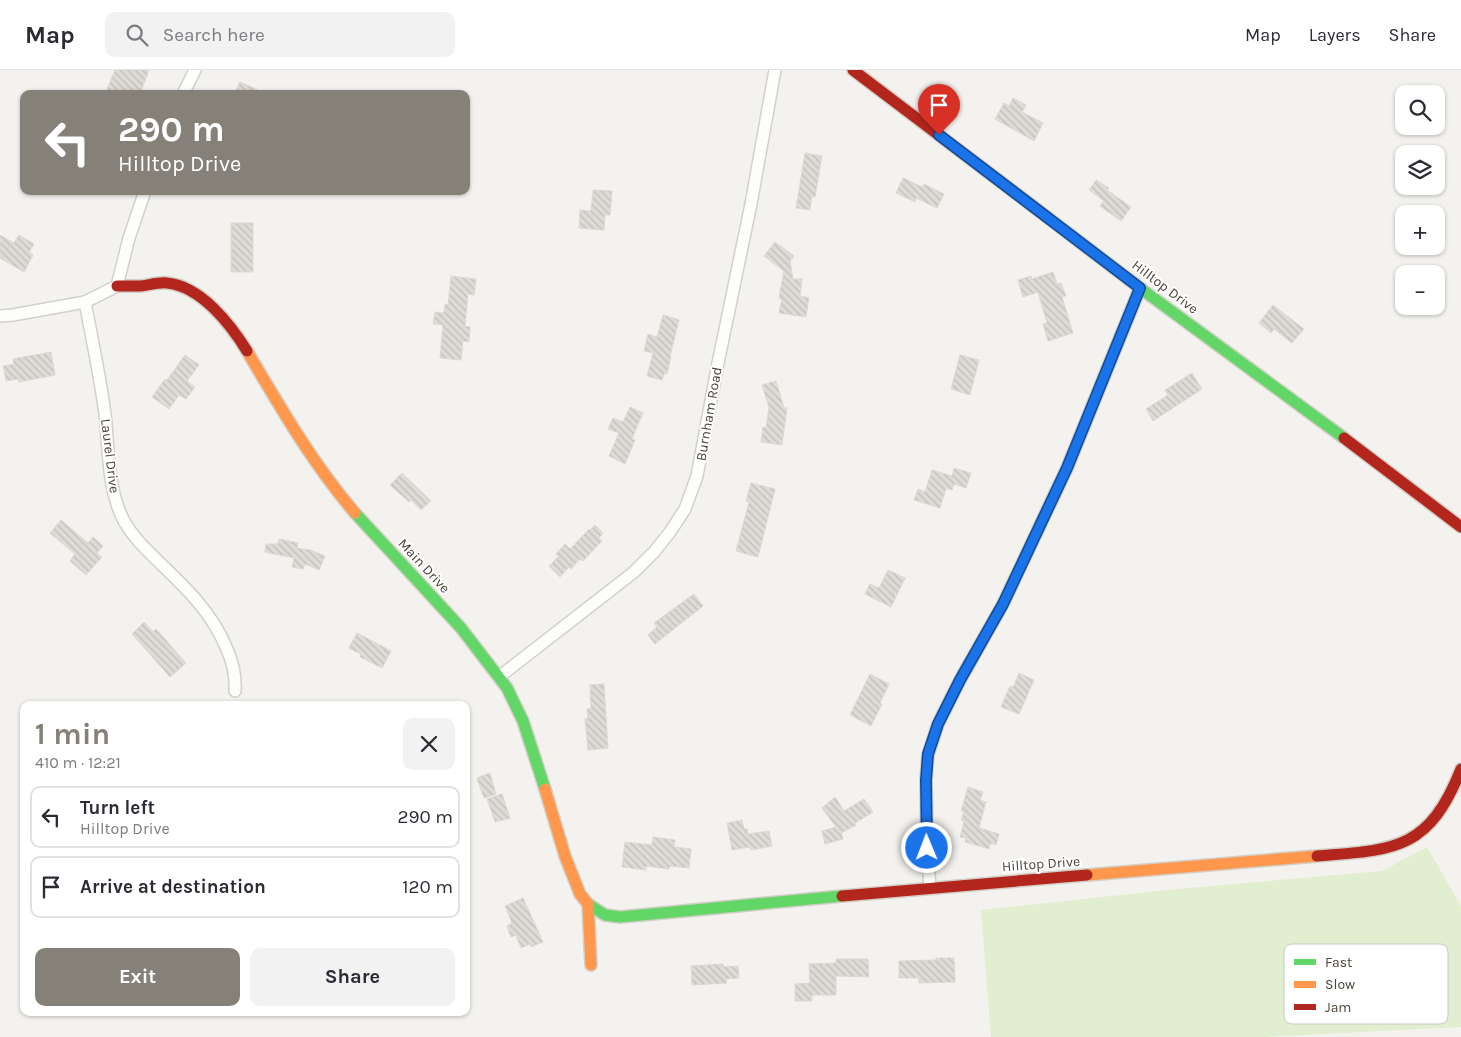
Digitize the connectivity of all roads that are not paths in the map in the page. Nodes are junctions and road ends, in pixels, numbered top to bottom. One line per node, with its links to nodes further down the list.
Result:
1 (195, 70): 4 (street)
2 (775, 70): 11 (street, Burnham Road)
3 (853, 70): 7 (street, Hilltop Drive)
4 (185, 90)
5 (144, 195): 6 (street)
6 (117, 286): 8 (street); 11 (street, Main Drive)
7 (1140, 288): 10 (street, Hilltop Drive); 14 (street)
8 (85, 302): 9 (street); 12 (street, Laurel Drive)
9 (0, 316)
10 (1461, 526)
11 (499, 676): 15 (street, Main Drive)
12 (235, 691)
13 (1461, 769): 14 (street, Hilltop Drive)
14 (930, 887): 15 (street, Hilltop Drive)
15 (588, 904): 16 (street, Main Drive)
16 (591, 965)

